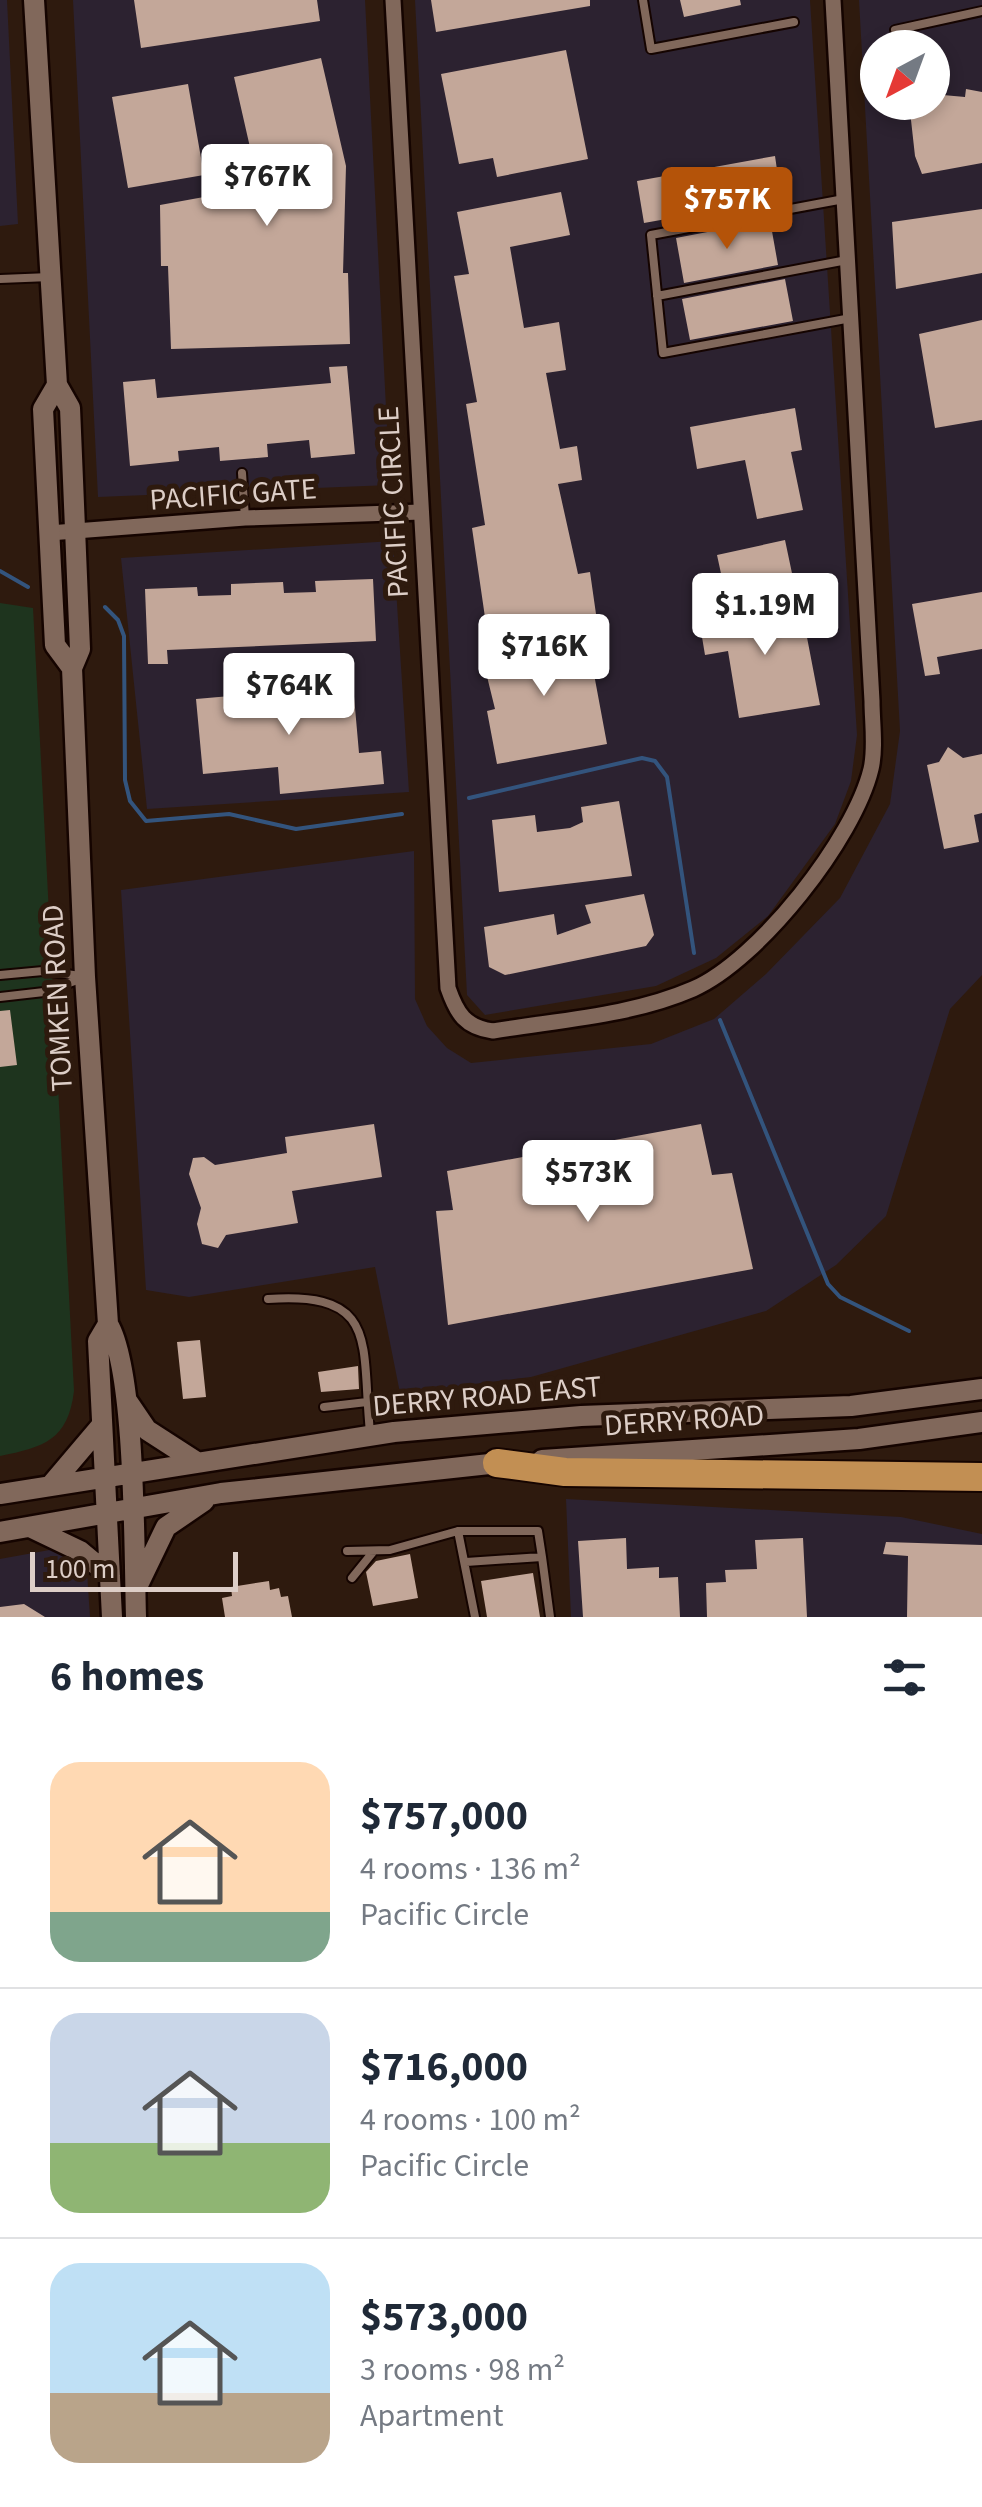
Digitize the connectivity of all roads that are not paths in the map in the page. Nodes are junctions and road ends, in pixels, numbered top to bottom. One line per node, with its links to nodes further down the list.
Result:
1 (34, 0): 10 (main road, TOMKEN ROAD)
2 (393, 0): 16 (street, PACIFIC CIRCLE)
3 (643, 0): 6 (lane)
4 (833, 0): 8 (street, PACIFIC CIRCLE)
5 (982, 10): 7 (lane)
6 (794, 22)
7 (895, 30)
8 (844, 199): 9 (street, PACIFIC CIRCLE); 12 (lane)
9 (848, 260): 12 (lane); 13 (street, PACIFIC CIRCLE)
10 (50, 276): 11 (lane); 14 (main road, TOMKEN ROAD)
11 (0, 279)
12 (657, 296): 13 (lane)
13 (851, 318): 16 (street, PACIFIC CIRCLE)
14 (57, 385): 18 (main road, TOMKEN ROAD); 19 (main road, TOMKEN ROAD)
15 (242, 472): 17 (lane)
16 (421, 512): 17 (street, PACIFIC GATE)
17 (245, 518): 18 (street, PACIFIC GATE)
18 (75, 532): 19 (street, PACIFIC GATE); 20 (main road, TOMKEN ROAD)
19 (50, 533): 20 (main road, TOMKEN ROAD)
20 (72, 668): 22 (main road, TOMKEN ROAD)
21 (0, 975): 22 (lane)
22 (85, 977): 23 (lane); 25 (main road, TOMKEN ROAD)
23 (0, 997)
24 (268, 1299): 28 (lane)
25 (108, 1324): 27 (main road, TOMKEN ROAD); 31 (main road, TOMKEN ROAD)
26 (982, 1389): 32 (main road, DERRY ROAD EAST)
27 (125, 1396): 33 (main road); 35 (main road, TOMKEN ROAD)
28 (367, 1402): 29 (lane); 32 (lane)
29 (324, 1407)
30 (982, 1422): 34 (main road, DERRY ROAD)
31 (100, 1426): 36 (main road, TOMKEN ROAD); 38 (main road)
32 (371, 1436): 33 (main road, DERRY ROAD EAST)
33 (195, 1461): 35 (main road, DERRY ROAD EAST)
34 (497, 1463): 37 (highway); 39 (main road, DERRY ROAD)
35 (130, 1473): 36 (main road, DERRY ROAD EAST); 41 (main road, TOMKEN ROAD)
36 (107, 1477): 38 (main road, DERRY ROAD EAST); 42 (main road, TOMKEN ROAD)
37 (982, 1477)
38 (51, 1485): 40 (main road, DERRY ROAD EAST)
39 (222, 1493): 41 (main road); 52 (main road)
40 (0, 1494)
41 (132, 1508): 42 (main road); 52 (main road, TOMKEN ROAD)
42 (109, 1512): 43 (main road); 50 (main road, TOMKEN ROAD)
43 (31, 1527): 44 (main road); 50 (main road)
44 (0, 1532)
45 (458, 1532): 47 (lane); 48 (lane); 49 (lane)
46 (347, 1551): 47 (lane)
47 (373, 1552): 51 (lane)
48 (542, 1557): 49 (lane); 56 (lane)
49 (466, 1562): 55 (lane)
50 (110, 1576): 53 (main road, TOMKEN ROAD)
51 (352, 1578)
52 (136, 1591): 54 (main road, TOMKEN ROAD)
53 (112, 1617)
54 (136, 1617)
55 (475, 1617)
56 (550, 1617)

